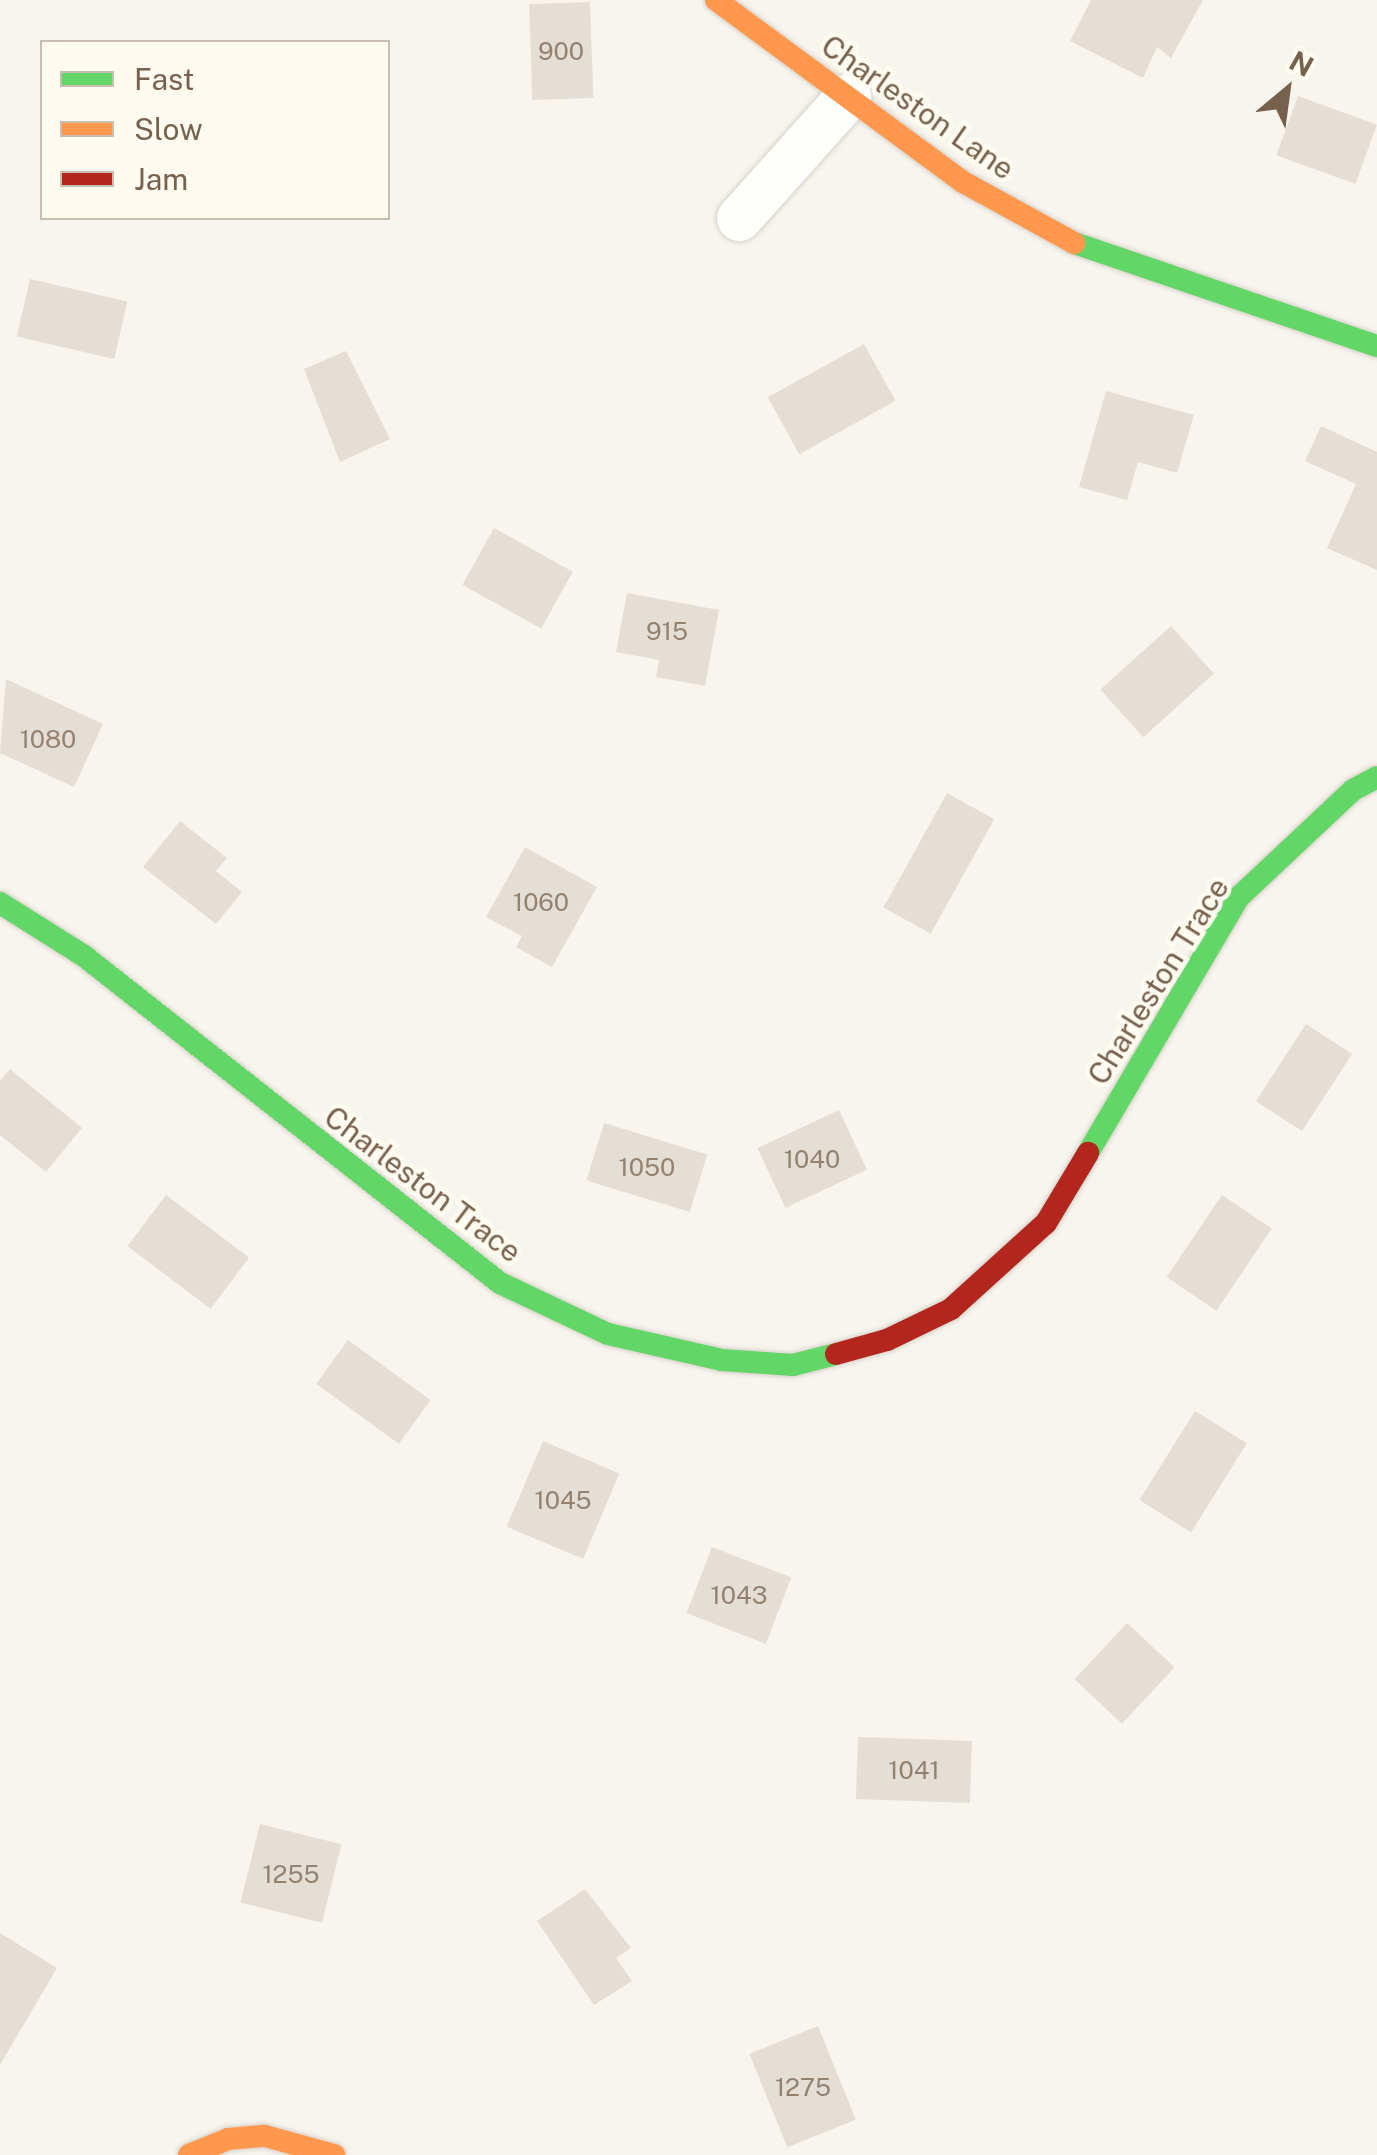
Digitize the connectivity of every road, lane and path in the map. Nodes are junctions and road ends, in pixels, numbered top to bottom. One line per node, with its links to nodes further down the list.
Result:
1 (716, 0): 2 (street, Charleston Lane)
2 (848, 96): 3 (street); 4 (street, Charleston Lane)
3 (739, 218)
4 (1377, 346)
5 (1377, 777): 6 (street, Charleston Trace)
6 (0, 903)
7 (189, 2155): 8 (street)
8 (334, 2155)

